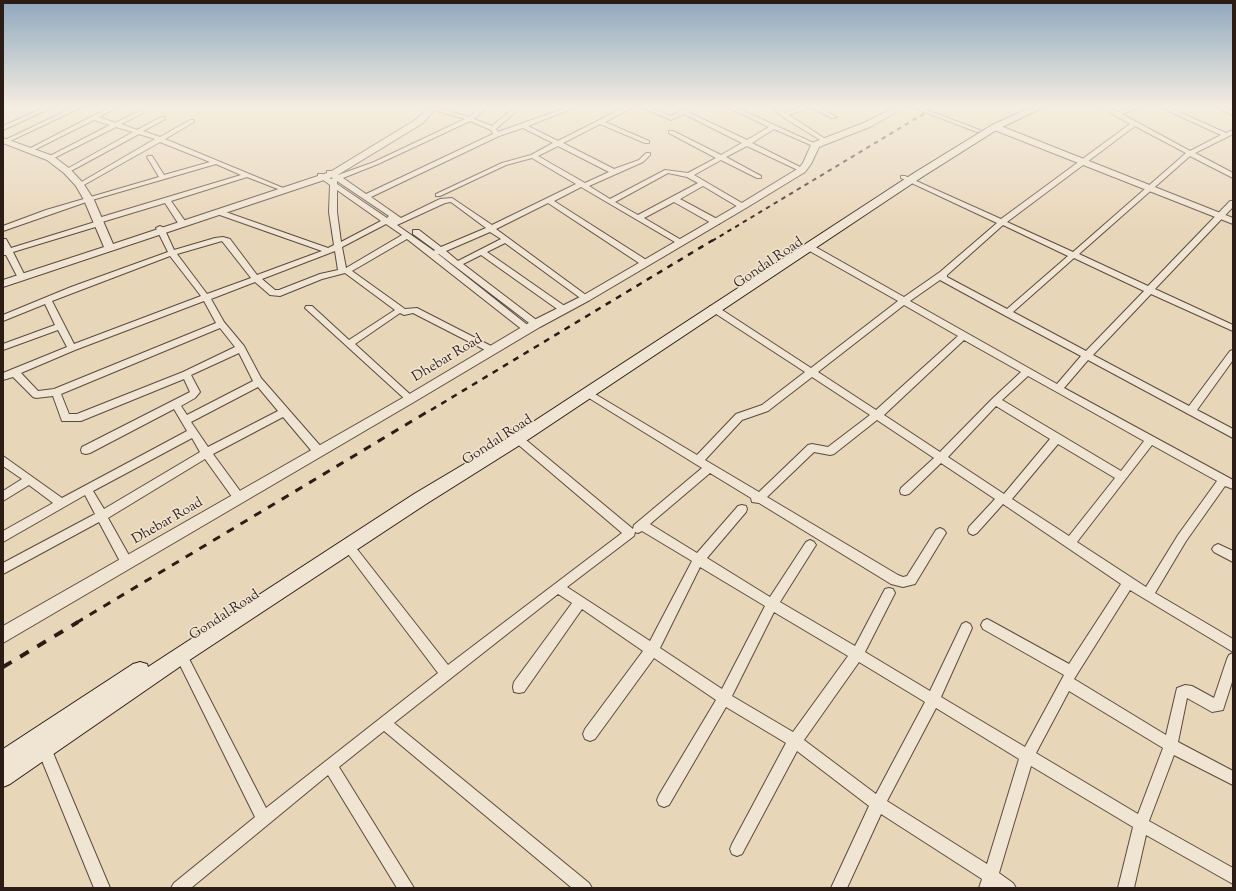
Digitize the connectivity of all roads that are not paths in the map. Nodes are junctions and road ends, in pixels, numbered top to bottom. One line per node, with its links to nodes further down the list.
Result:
1 (26, 149): 22 (street)
2 (33, 149): 22 (street)
3 (69, 149): 27 (street)
4 (107, 149): 32 (street)
5 (143, 149): 42 (street)
6 (183, 149): 30 (street)
7 (372, 149): 37 (street)
8 (407, 149): 37 (street)
9 (462, 149): 47 (street)
10 (548, 149): 25 (street)
11 (566, 149): 33 (street)
12 (702, 149): 28 (street)
13 (737, 149): 28 (street)
14 (758, 149): 31 (street)
15 (817, 149): 31 (street, Dhebar Road)
16 (951, 149): 40 (main road, Gondal Road)
17 (955, 149): 40 (main road)
18 (1052, 149): 29 (street)
19 (1100, 149): 29 (street)
20 (1181, 149): 23 (street)
21 (1199, 149): 23 (street)
22 (30, 150): 27 (street)
23 (1190, 153): 36 (street); 44 (street)
24 (648, 154): 33 (street)
25 (534, 156): 43 (street); 46 (street)
26 (150, 157): 39 (street)
27 (50, 158): 32 (street)
28 (720, 158): 35 (street); 38 (street)
29 (1083, 161): 44 (street); 63 (street)
30 (216, 162): 34 (street); 39 (street)
31 (802, 170): 54 (street, Dhebar Road)
32 (67, 171): 42 (street)
33 (614, 172): 43 (street)
34 (247, 175): 45 (street); 50 (street)
35 (689, 175): 41 (street); 52 (street)
36 (1233, 176)
37 (330, 177): 45 (street); 47 (street); 59 (street); 71 (street)
38 (759, 177)
39 (163, 178): 49 (street)
40 (906, 178): 63 (street); 73 (main road); 130 (main road, Gondal Road)
41 (703, 183): 48 (street); 54 (street)
42 (80, 185): 49 (street)
43 (583, 185): 51 (street); 52 (street)
44 (1149, 187): 56 (street); 80 (street)
45 (283, 189): 55 (street); 58 (street)
46 (438, 195)
47 (366, 197): 59 (street)
48 (675, 199): 57 (street); 62 (street)
49 (89, 200): 61 (street); 65 (street)
50 (168, 200): 58 (street); 61 (street)
51 (548, 200): 64 (street); 81 (street)
52 (611, 201): 57 (street)
53 (1233, 203): 56 (street)
54 (743, 206): 62 (street, Dhebar Road)
55 (220, 212): 66 (street); 75 (street)
56 (1221, 216): 60 (street); 89 (street)
57 (639, 218): 70 (street)
58 (181, 221): 66 (street)
59 (394, 221): 64 (street); 67 (street); 71 (street); 74 (street)
60 (1233, 221)
61 (99, 222): 72 (street); 76 (street)
62 (716, 222): 70 (street, Dhebar Road)
63 (1002, 222): 80 (street); 85 (street)
64 (490, 229): 68 (street); 74 (street)
65 (3, 230)
66 (160, 230): 72 (street); 78 (street)
67 (408, 235): 79 (street); 83 (street)
68 (505, 240): 77 (street); 91 (street)
69 (3, 241): 76 (street)
70 (680, 243): 81 (street, Dhebar Road)
71 (338, 246): 75 (street); 83 (street)
72 (109, 247): 84 (street); 88 (street)
73 (809, 247): 93 (street); 95 (main road)
74 (441, 250): 79 (street); 82 (street)
75 (329, 251): 86 (street)
76 (5, 252): 84 (street)
77 (482, 252): 82 (street); 96 (street)
78 (172, 253): 86 (street); 90 (street); 92 (street)
79 (433, 255): 102 (street)
80 (1074, 255): 89 (street); 98 (street)
81 (645, 263): 91 (street, Dhebar Road)
82 (458, 264): 102 (street)
83 (345, 271): 86 (street); 109 (street)
84 (20, 274): 87 (street)
85 (942, 274): 93 (street); 98 (street)
86 (255, 278): 90 (street)
87 (3, 279)
88 (3, 284)
89 (1151, 290): 103 (street); 111 (street)
90 (206, 298): 100 (street); 107 (street)
91 (586, 298): 96 (street, Dhebar Road)
92 (47, 300): 99 (street); 101 (street)
93 (904, 301): 104 (street); 114 (street)
94 (308, 308): 105 (street)
95 (713, 308): 114 (street); 120 (main road)
96 (563, 309): 102 (street, Dhebar Road)
97 (397, 312): 105 (street)
98 (1007, 313): 111 (street)
99 (3, 318)
100 (221, 324): 108 (street); 119 (street)
101 (60, 326): 106 (street); 107 (street)
102 (532, 327): 109 (street, Dhebar Road)
103 (1233, 328)
104 (964, 335): 112 (street); 126 (street)
105 (349, 344): 121 (street)
106 (3, 347)
107 (72, 348): 113 (street)
108 (241, 348): 115 (street); 117 (street)
109 (492, 350): 121 (street, Dhebar Road)
110 (1233, 353): 125 (street)
111 (1086, 356): 118 (street); 125 (street)
112 (1028, 371): 118 (street); 122 (street)
113 (15, 373): 116 (street); 119 (street)
114 (812, 373): 126 (street); 138 (street)
115 (186, 374): 119 (street); 123 (street)
116 (3, 377)
117 (260, 382): 124 (street); 127 (street)
118 (1058, 389): 132 (street)
119 (56, 392)
120 (587, 393): 130 (main road); 138 (street)
121 (410, 399): 134 (street, Dhebar Road)
122 (994, 401): 131 (street); 136 (street)
123 (176, 405): 127 (street); 133 (street)
124 (285, 411): 134 (street); 135 (street)
125 (1191, 411): 129 (street)
126 (877, 415): 136 (street); 147 (street)
127 (186, 420): 128 (street)
128 (193, 433): 135 (street); 143 (street)
129 (1233, 434)
130 (514, 436): 154 (street); 159 (main road); 187 (main road, Gondal Road)
131 (1057, 438): 140 (street); 148 (street)
132 (1151, 440): 140 (street); 142 (street)
133 (86, 450)
134 (319, 452): 146 (street, Dhebar Road)
135 (206, 453): 146 (street); 151 (street)
136 (941, 458): 144 (street); 148 (street)
137 (3, 460): 141 (street)
138 (698, 461): 139 (street)
139 (709, 468): 147 (street); 152 (street)
140 (1122, 477): 157 (street)
141 (30, 480): 145 (street); 149 (street)
142 (1228, 482): 168 (street)
143 (87, 489): 149 (street); 151 (street)
144 (905, 492)
145 (3, 496)
146 (239, 498): 163 (street, Dhebar Road)
147 (757, 499): 155 (street)
148 (1004, 499): 153 (street); 157 (street)
149 (62, 504): 156 (street)
150 (742, 509): 162 (street)
151 (101, 516): 163 (street); 164 (street)
152 (642, 525): 154 (street); 162 (street)
153 (973, 530)
154 (630, 534): 166 (street)
155 (940, 534)
156 (3, 537)
157 (1070, 543): 165 (street)
158 (810, 545): 170 (street)
159 (349, 547): 177 (main road); 179 (street)
160 (1218, 549): 161 (street)
161 (1233, 557)
162 (698, 560): 170 (street); 175 (street)
163 (127, 563): 173 (street, Dhebar Road)
164 (3, 569)
165 (1129, 582): 168 (street); 180 (street)
166 (558, 587): 169 (street); 179 (street)
167 (889, 593): 176 (street)
168 (1148, 595): 174 (street)
169 (580, 602): 175 (street); 181 (street)
170 (772, 604): 176 (street); 182 (street)
171 (988, 625): 180 (street)
172 (966, 628): 183 (street)
173 (3, 635)
174 (1233, 646)
175 (652, 650): 182 (street); 185 (street)
176 (857, 654): 183 (street); 186 (street)
177 (181, 656): 187 (main road); 196 (street)
178 (1233, 659): 188 (street)
179 (447, 674): 184 (street)
180 (1069, 677): 188 (street); 189 (street)
181 (519, 687)
182 (724, 698): 186 (street); 194 (street)
183 (933, 700): 189 (street); 195 (street)
184 (384, 723): 191 (street); 204 (street)
185 (590, 734)
186 (795, 741): 195 (street); 198 (street)
187 (42, 743): 190 (main road, Gondal Road); 192 (main road); 202 (street)
188 (1171, 745): 193 (street); 197 (street)
189 (1027, 756): 197 (street); 200 (street)
190 (3, 761)
191 (330, 765): 196 (street); 201 (street)
192 (3, 777)
193 (1233, 778)
194 (664, 800)
195 (878, 804): 200 (street); 205 (street)
196 (264, 819): 203 (street)
197 (1141, 824): 199 (street); 207 (street)
198 (737, 849)
199 (1233, 876)
200 (988, 882): 206 (street)
201 (401, 886)
202 (102, 888)
203 (179, 888)
204 (584, 888)
205 (839, 888)
206 (1008, 888)
207 (1126, 888)

